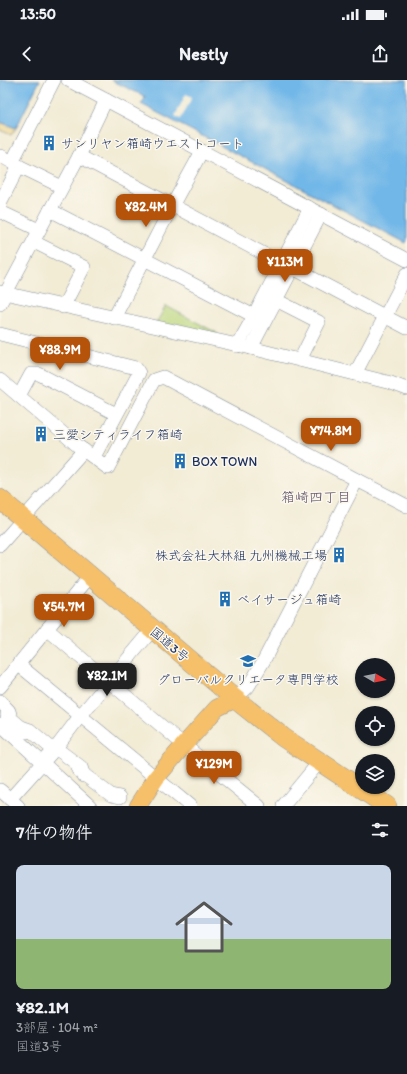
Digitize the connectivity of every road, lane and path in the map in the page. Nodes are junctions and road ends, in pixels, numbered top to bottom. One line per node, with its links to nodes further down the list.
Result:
1 (54, 80): 6 (street)
2 (68, 80): 3 (street)
3 (106, 100): 4 (street); 5 (street)
4 (202, 151): 9 (street); 12 (street)
5 (79, 156): 7 (street); 9 (street)
6 (11, 161): 7 (street); 8 (street)
7 (62, 187): 11 (street)
8 (0, 202)
9 (172, 206): 14 (street); 16 (street)
10 (0, 208): 13 (street)
11 (50, 210): 13 (street); 14 (street)
12 (315, 211): 15 (street); 16 (street)
13 (37, 236): 18 (street); 20 (street)
14 (144, 260): 21 (street); 23 (street)
15 (407, 260)
16 (287, 266): 19 (street); 21 (street); 22 (street)
17 (407, 274): 22 (street)
18 (2, 296): 20 (street)
19 (276, 300): 27 (street); 28 (street)
20 (63, 307): 23 (street)
21 (254, 316): 26 (street)
22 (385, 317): 24 (street); 29 (street)
23 (114, 318): 26 (street)
24 (407, 328)
25 (0, 334): 33 (street)
26 (237, 346): 27 (street)
27 (251, 348): 28 (street)
28 (300, 360): 29 (street)
29 (355, 374): 31 (street)
30 (0, 380): 32 (street)
31 (407, 389)
32 (19, 396): 33 (street); 34 (street)
33 (116, 414): 34 (street)
34 (89, 453): 35 (street); 38 (street)
35 (357, 480): 37 (street); 46 (street)
36 (0, 499): 38 (highway, 国道3号)
37 (407, 506)
38 (23, 518): 39 (street); 40 (highway, 国道3号)
39 (0, 545)
40 (90, 576): 41 (street); 42 (highway, 国道3号)
41 (47, 629): 43 (street); 44 (street)
42 (153, 630): 44 (street); 46 (highway, 国道3号)
43 (19, 665): 45 (street); 48 (street)
44 (110, 682): 48 (street); 49 (street)
45 (0, 687)
46 (234, 699): 49 (main road); 52 (highway, 国道3号)
47 (5, 714): 50 (street); 51 (street)
48 (81, 715): 50 (street); 53 (street)
49 (184, 745): 53 (main road); 60 (street)
50 (55, 749): 51 (street); 57 (street)
51 (42, 762): 55 (street); 56 (street)
52 (320, 762): 61 (street); 62 (highway, 国道3号)
53 (156, 778): 58 (main road); 59 (street)
54 (0, 790): 55 (street)
55 (14, 803)
56 (90, 806)
57 (133, 806)
58 (138, 806)
59 (190, 806)
60 (259, 806)
61 (283, 806)
62 (387, 806)

